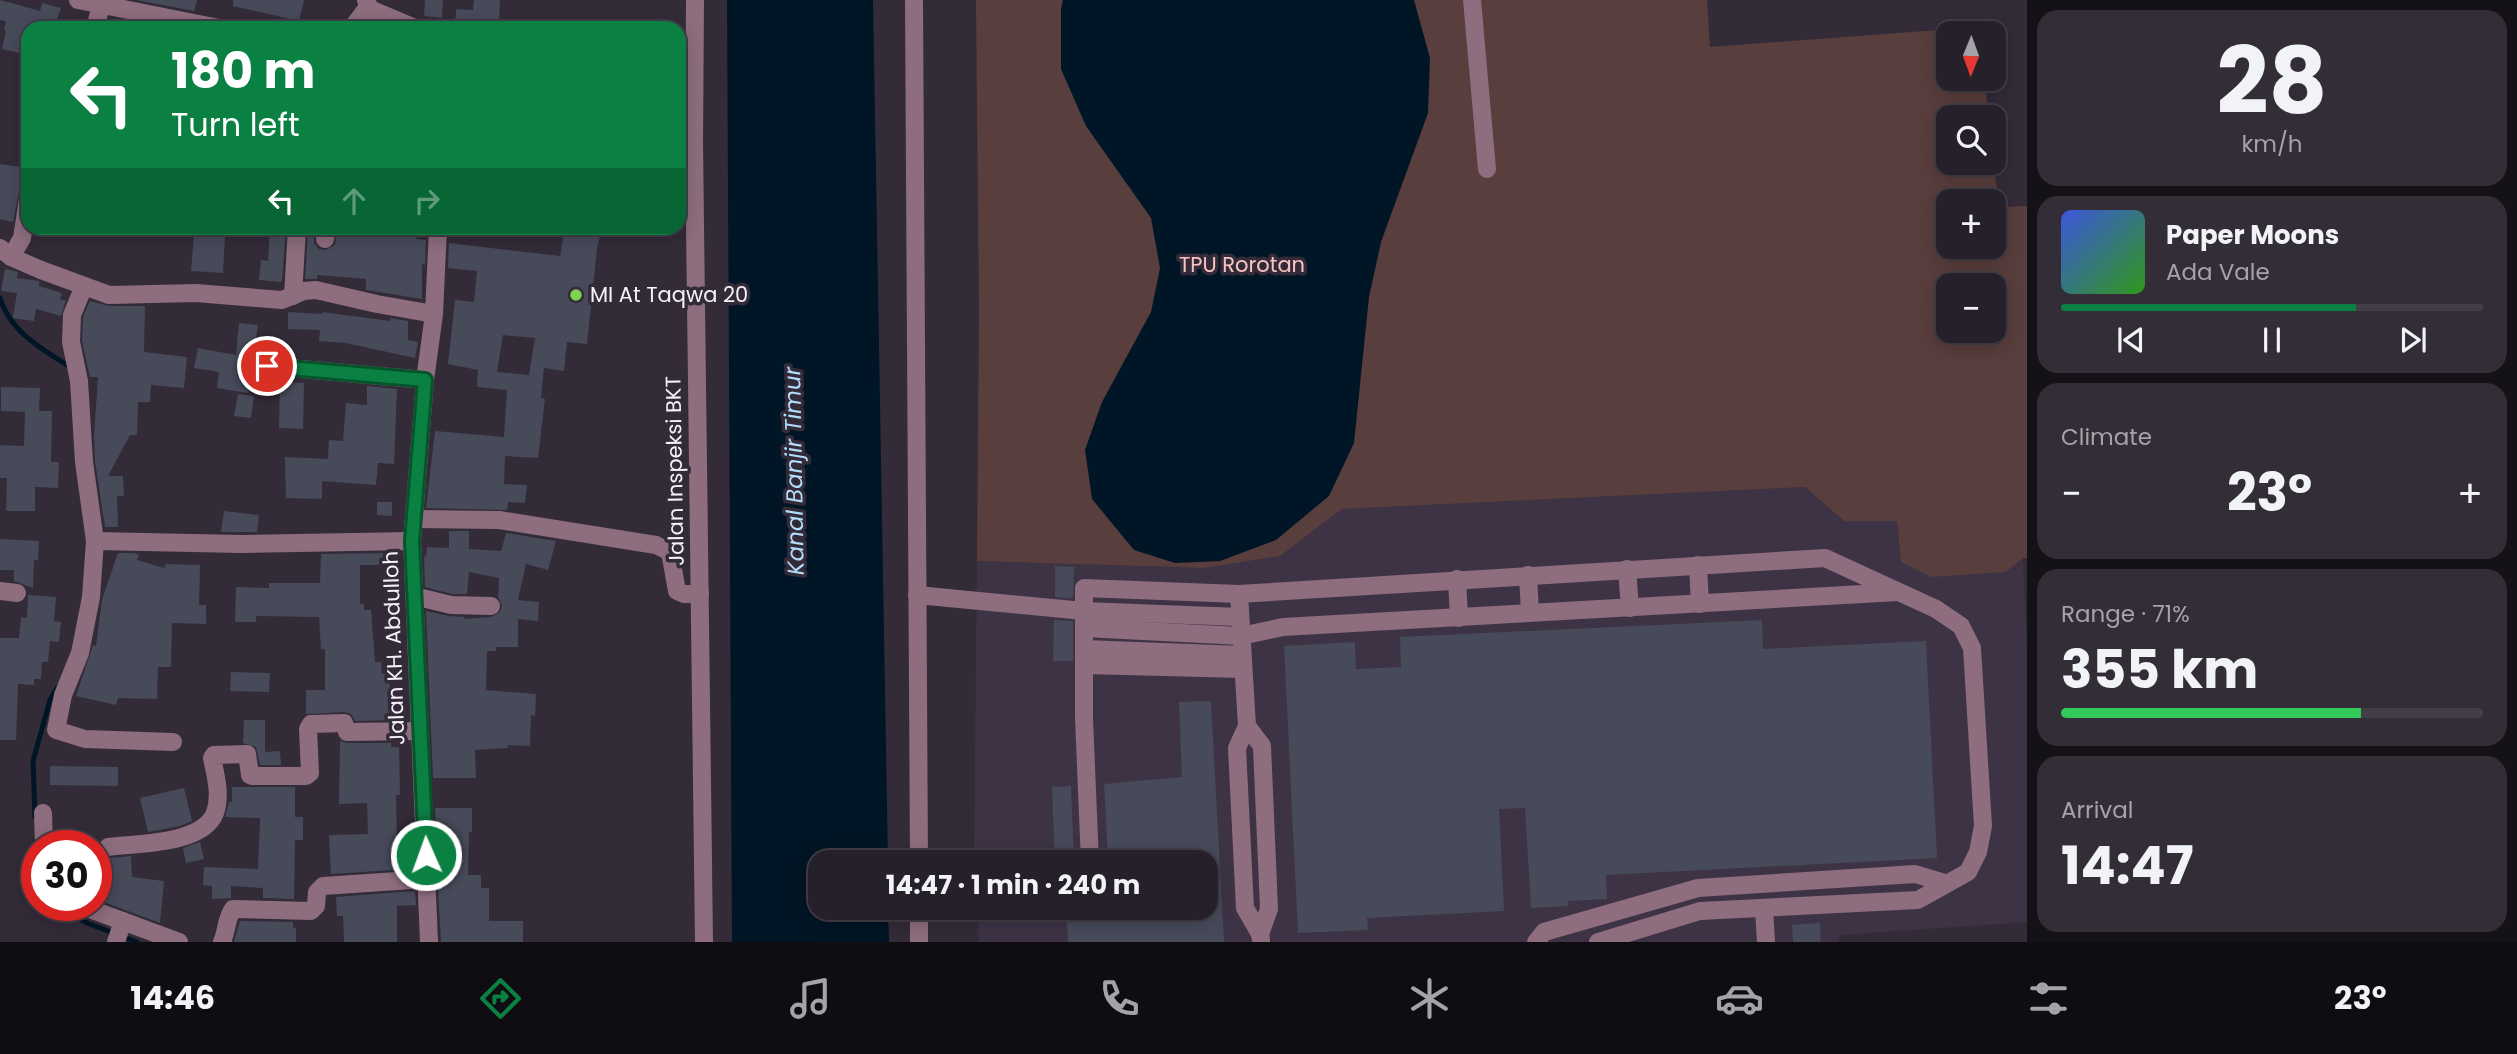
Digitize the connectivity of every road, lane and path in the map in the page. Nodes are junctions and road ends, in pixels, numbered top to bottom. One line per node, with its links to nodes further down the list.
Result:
1 (78, 0): 6 (street)
2 (695, 0): 30 (street, Jalan Inspeksi BKT)
3 (914, 0): 31 (street)
4 (1472, 0): 11 (street)
5 (367, 4): 9 (street); 10 (street)
6 (101, 5): 7 (street); 8 (street)
7 (97, 21)
8 (174, 21)
9 (356, 21)
10 (401, 21)
11 (1487, 169)
12 (22, 235): 15 (street)
13 (297, 235): 17 (street)
14 (438, 235): 18 (street, Jalan KH. Abdulloh)
15 (6, 252): 16 (street)
16 (84, 286): 17 (street); 22 (street)
17 (293, 296): 18 (street)
18 (434, 314): 20 (street, Jalan KH. Abdulloh)
19 (267, 366): 20 (street)
20 (425, 380): 21 (street, Jalan KH. Abdulloh)
21 (415, 519): 23 (street, Jalan KH. Abdulloh); 30 (street)
22 (95, 541): 23 (street); 45 (street)
23 (412, 541): 32 (street, Jalan KH. Abdulloh)
24 (1698, 565): 25 (street); 28 (street); 33 (street)
25 (1627, 569): 26 (street); 35 (street)
26 (1528, 575): 27 (street); 36 (street)
27 (1457, 579): 29 (street); 38 (street)
28 (1902, 592): 33 (street); 52 (street)
29 (1238, 593): 37 (street); 39 (street)
30 (700, 594): 63 (street, Jalan Inspeksi BKT)
31 (918, 595): 39 (street); 49 (street)
32 (414, 596): 34 (street); 44 (street, Jalan KH. Abdulloh)
33 (1700, 604): 35 (street)
34 (491, 606)
35 (1630, 608): 36 (street)
36 (1530, 613): 38 (street)
37 (1240, 617): 39 (street); 40 (street)
38 (1459, 618): 40 (street)
39 (1084, 620): 40 (street); 41 (street)
40 (1241, 636): 42 (street)
41 (1084, 657): 42 (street); 50 (street)
42 (1243, 662): 43 (street)
43 (1247, 726): 59 (street); 59 (street)
44 (421, 731): 48 (street); 51 (street, Jalan KH. Abdulloh)
45 (173, 742)
46 (43, 813): 47 (street)
47 (44, 830)
48 (112, 846)
49 (919, 850)
50 (1089, 850)
51 (427, 879): 61 (street); 62 (street, Jalan KH. Abdulloh)
52 (1945, 883): 53 (street); 54 (street)
53 (1628, 908): 58 (street); 65 (street)
54 (1764, 908): 58 (street); 67 (street)
55 (919, 920): 64 (street)
56 (103, 921): 57 (street)
57 (119, 932): 60 (street)
58 (1635, 937): 66 (street)
59 (1261, 938)
60 (179, 942)
61 (222, 942)
62 (429, 942)
63 (704, 942)
64 (919, 942)
65 (1536, 942)
66 (1598, 942)
67 (1766, 942)

